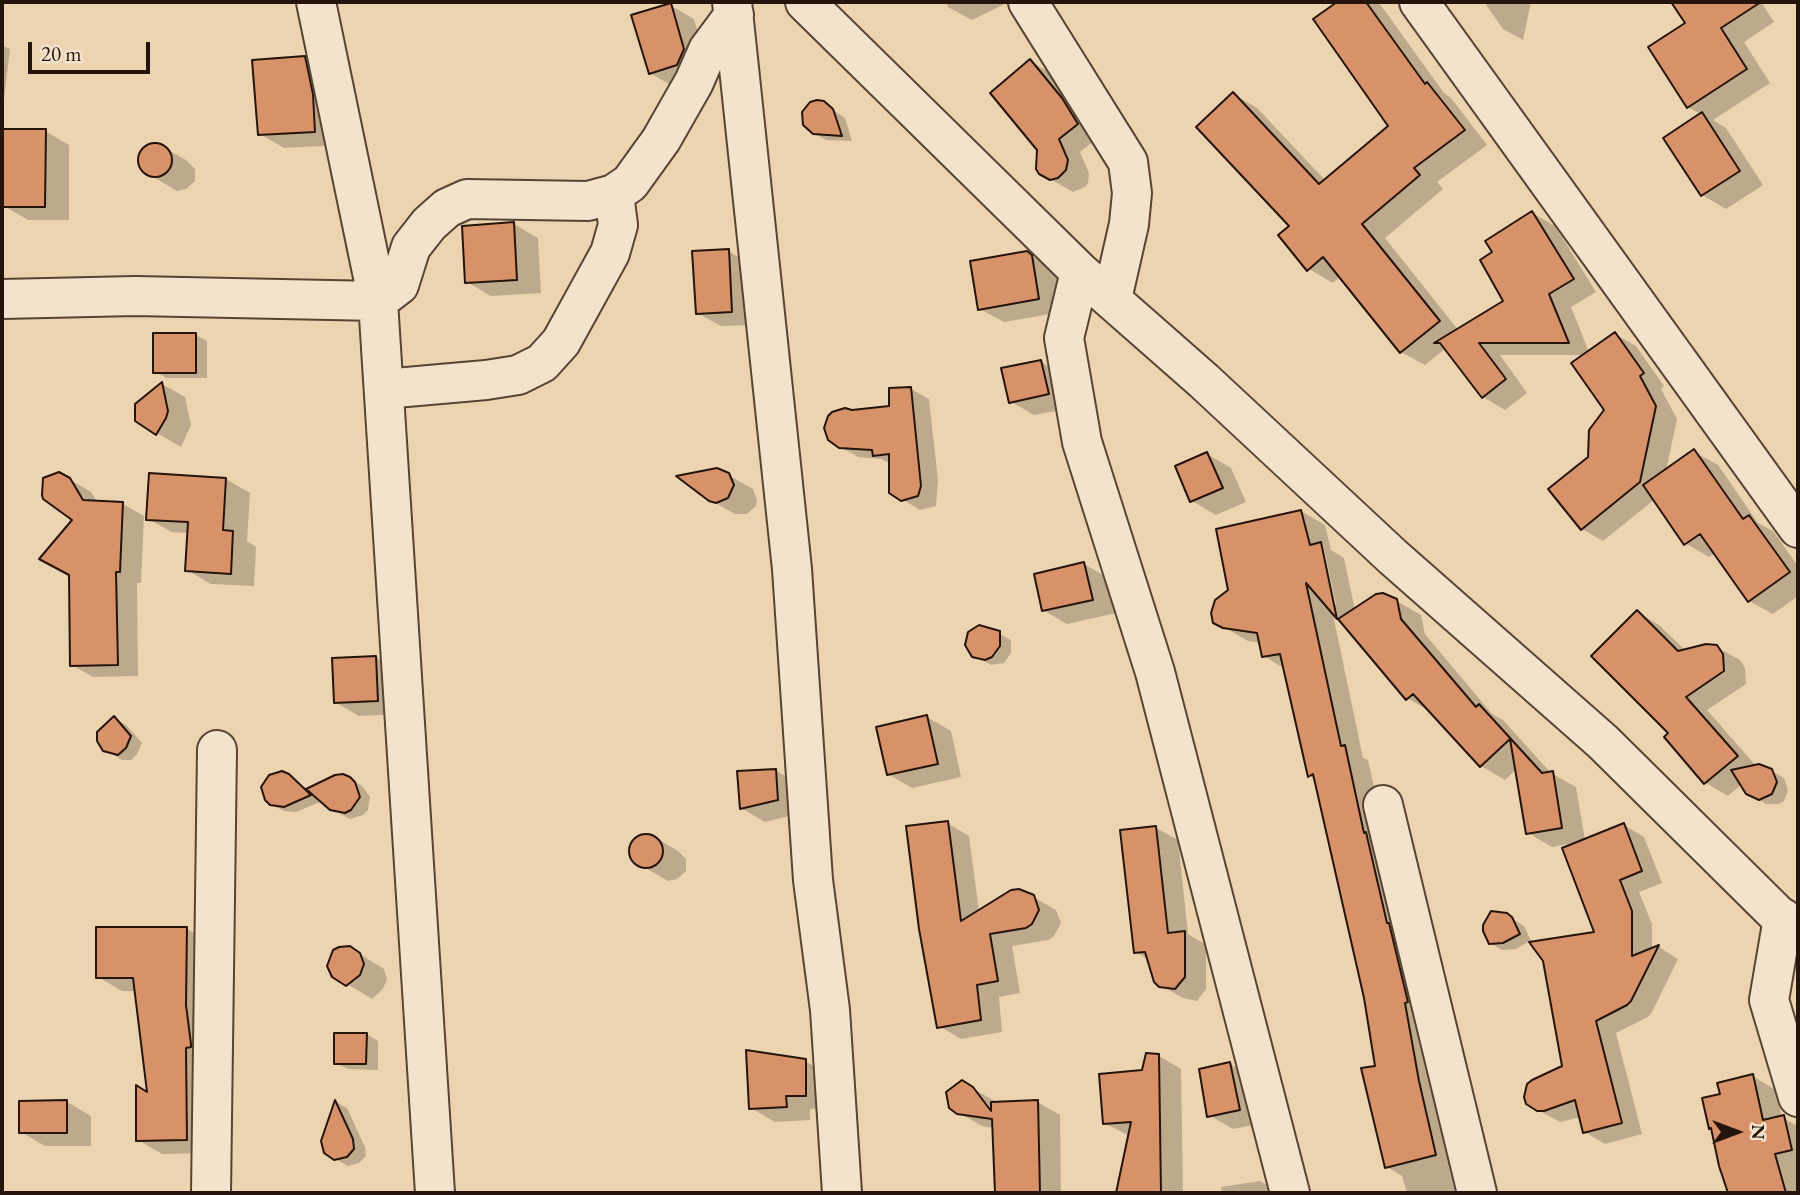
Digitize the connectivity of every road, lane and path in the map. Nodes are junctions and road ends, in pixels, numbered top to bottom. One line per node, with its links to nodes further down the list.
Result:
1 (316, 2): 10 (street)
2 (806, 2): 7 (street)
3 (1028, 2): 9 (street)
4 (1419, 2): 12 (street)
5 (733, 8): 6 (street); 19 (street)
6 (614, 194): 10 (street); 11 (street)
7 (1080, 272): 9 (street); 20 (street)
8 (2, 299): 10 (street)
9 (1112, 299): 15 (street)
10 (379, 302): 11 (street)
11 (384, 389): 18 (street)
12 (1798, 528)
13 (217, 750): 17 (street)
14 (1383, 805): 21 (street)
15 (1791, 926): 16 (street)
16 (1798, 1097)
17 (211, 1193)
18 (435, 1193)
19 (842, 1193)
20 (1290, 1193)
21 (1477, 1193)

